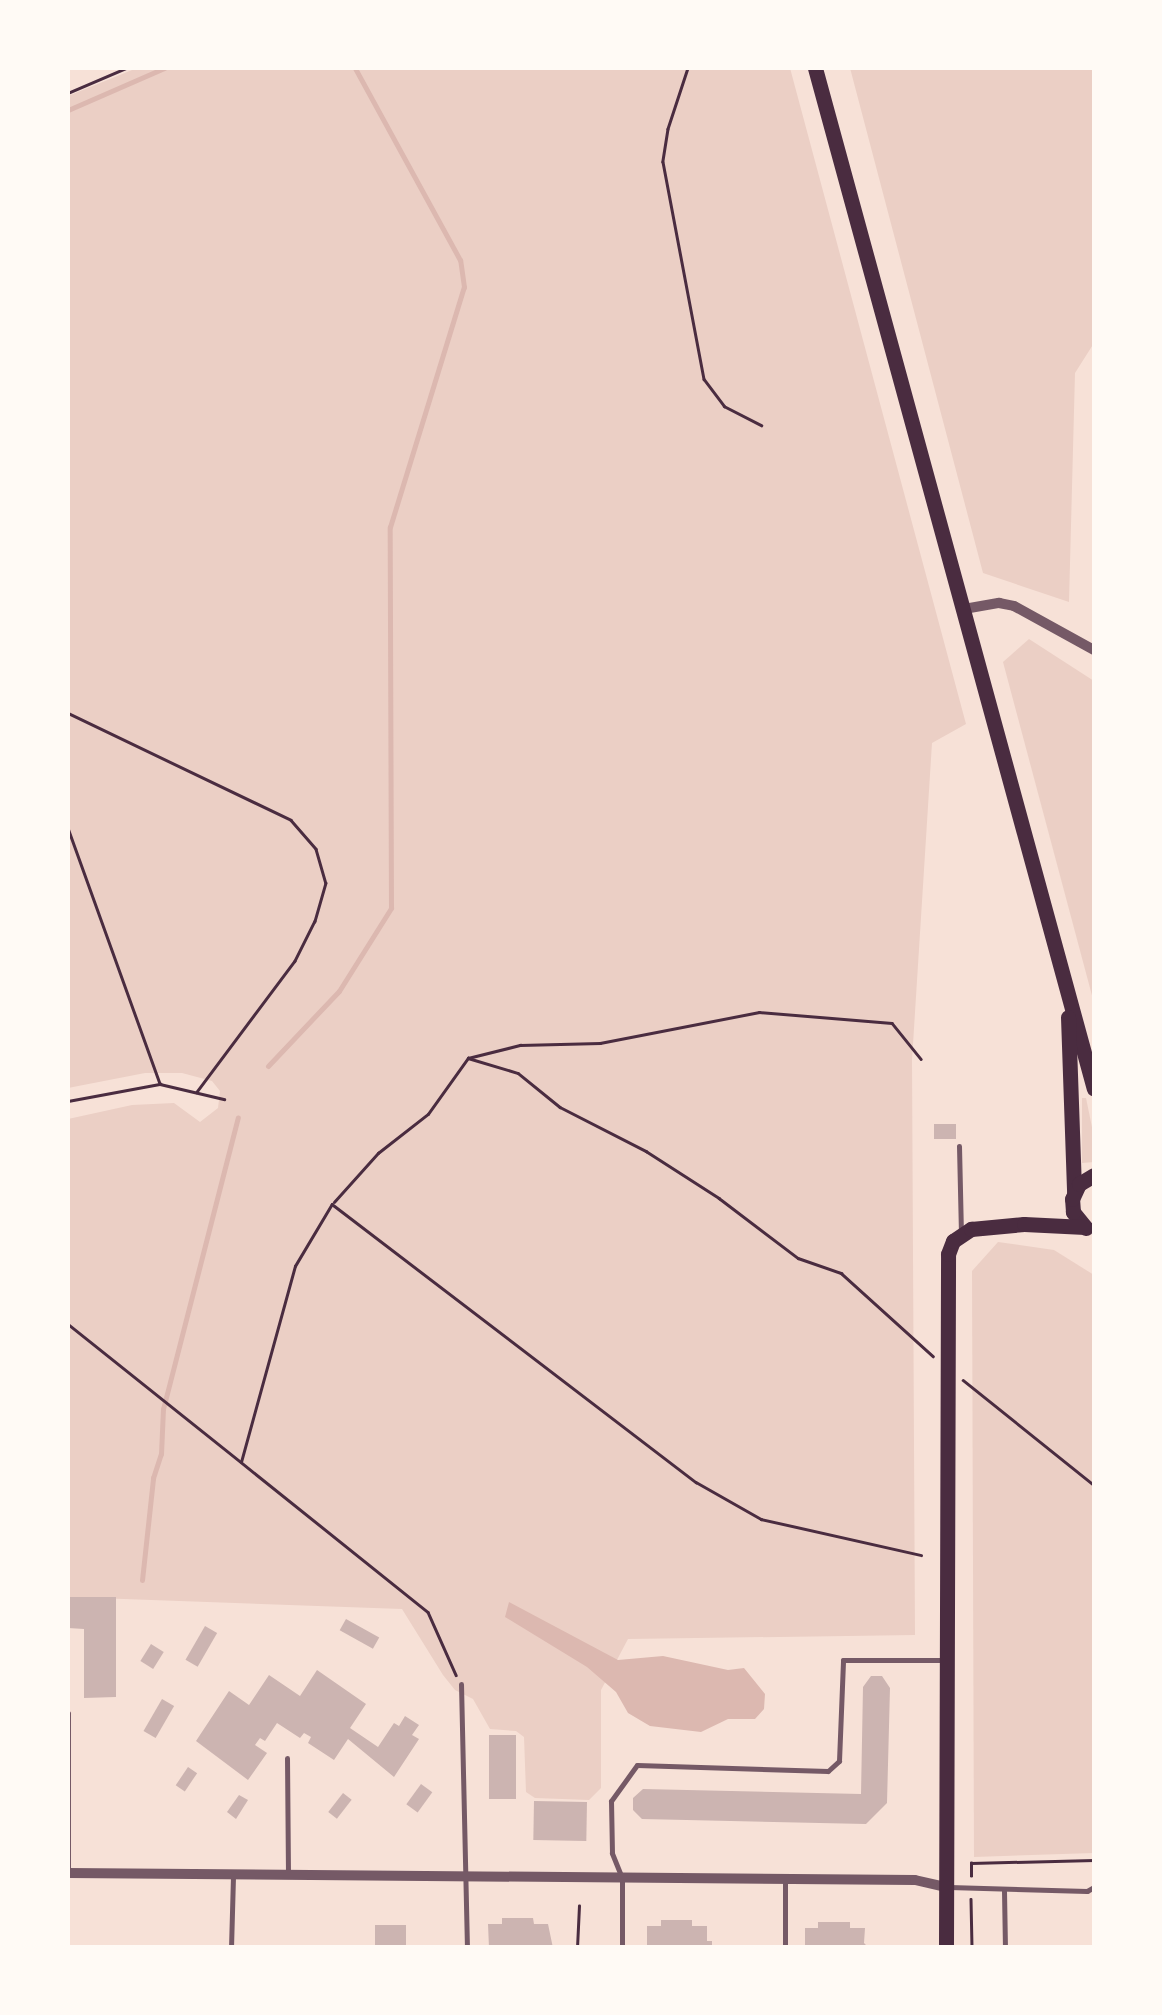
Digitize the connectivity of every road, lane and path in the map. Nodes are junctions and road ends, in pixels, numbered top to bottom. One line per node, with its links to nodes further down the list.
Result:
1 (126, 68): 4 (path)
2 (688, 68): 5 (path)
3 (815, 68): 6 (main road)
4 (68, 92)
5 (761, 425)
6 (964, 609): 7 (street); 10 (main road)
7 (1094, 650)
8 (68, 713): 15 (path)
9 (68, 828): 13 (path)
10 (1066, 988): 14 (main road); 20 (main road)
11 (468, 1058): 12 (path); 21 (path); 26 (path)
12 (921, 1059)
13 (160, 1084): 15 (path); 17 (path)
14 (1094, 1088)
15 (197, 1092): 16 (path)
16 (224, 1099)
17 (68, 1101)
18 (959, 1146): 24 (lane)
19 (1094, 1174): 20 (main road)
20 (1073, 1196): 22 (main road); 23 (main road)
21 (332, 1204): 27 (path); 29 (path)
22 (1024, 1224): 23 (main road); 24 (main road)
23 (1090, 1229)
24 (961, 1234): 26 (main road)
25 (68, 1324): 27 (path)
26 (945, 1366): 28 (path); 30 (main road)
27 (241, 1462): 31 (path)
28 (1094, 1485)
29 (921, 1556)
30 (944, 1660): 39 (lane); 41 (main road)
31 (460, 1684): 38 (lane)
32 (68, 1713): 35 (lane)
33 (287, 1758): 37 (lane)
34 (1094, 1860): 43 (path)
35 (68, 1873): 36 (street)
36 (233, 1875): 37 (street); 48 (lane)
37 (288, 1875): 38 (street)
38 (464, 1877): 39 (street); 49 (lane)
39 (622, 1878): 40 (street); 51 (lane)
40 (785, 1879): 41 (street); 52 (lane)
41 (946, 1887): 43 (lane); 53 (main road)
42 (1094, 1887): 45 (lane)
43 (971, 1890): 44 (lane); 54 (path)
44 (1004, 1890): 45 (lane); 55 (lane)
45 (1086, 1891): 46 (lane)
46 (1094, 1897)
47 (578, 1906): 50 (path)
48 (231, 1948)
49 (467, 1948)
50 (577, 1948)
51 (622, 1948)
52 (785, 1948)
53 (946, 1948)
54 (972, 1948)
55 (1004, 1948)

